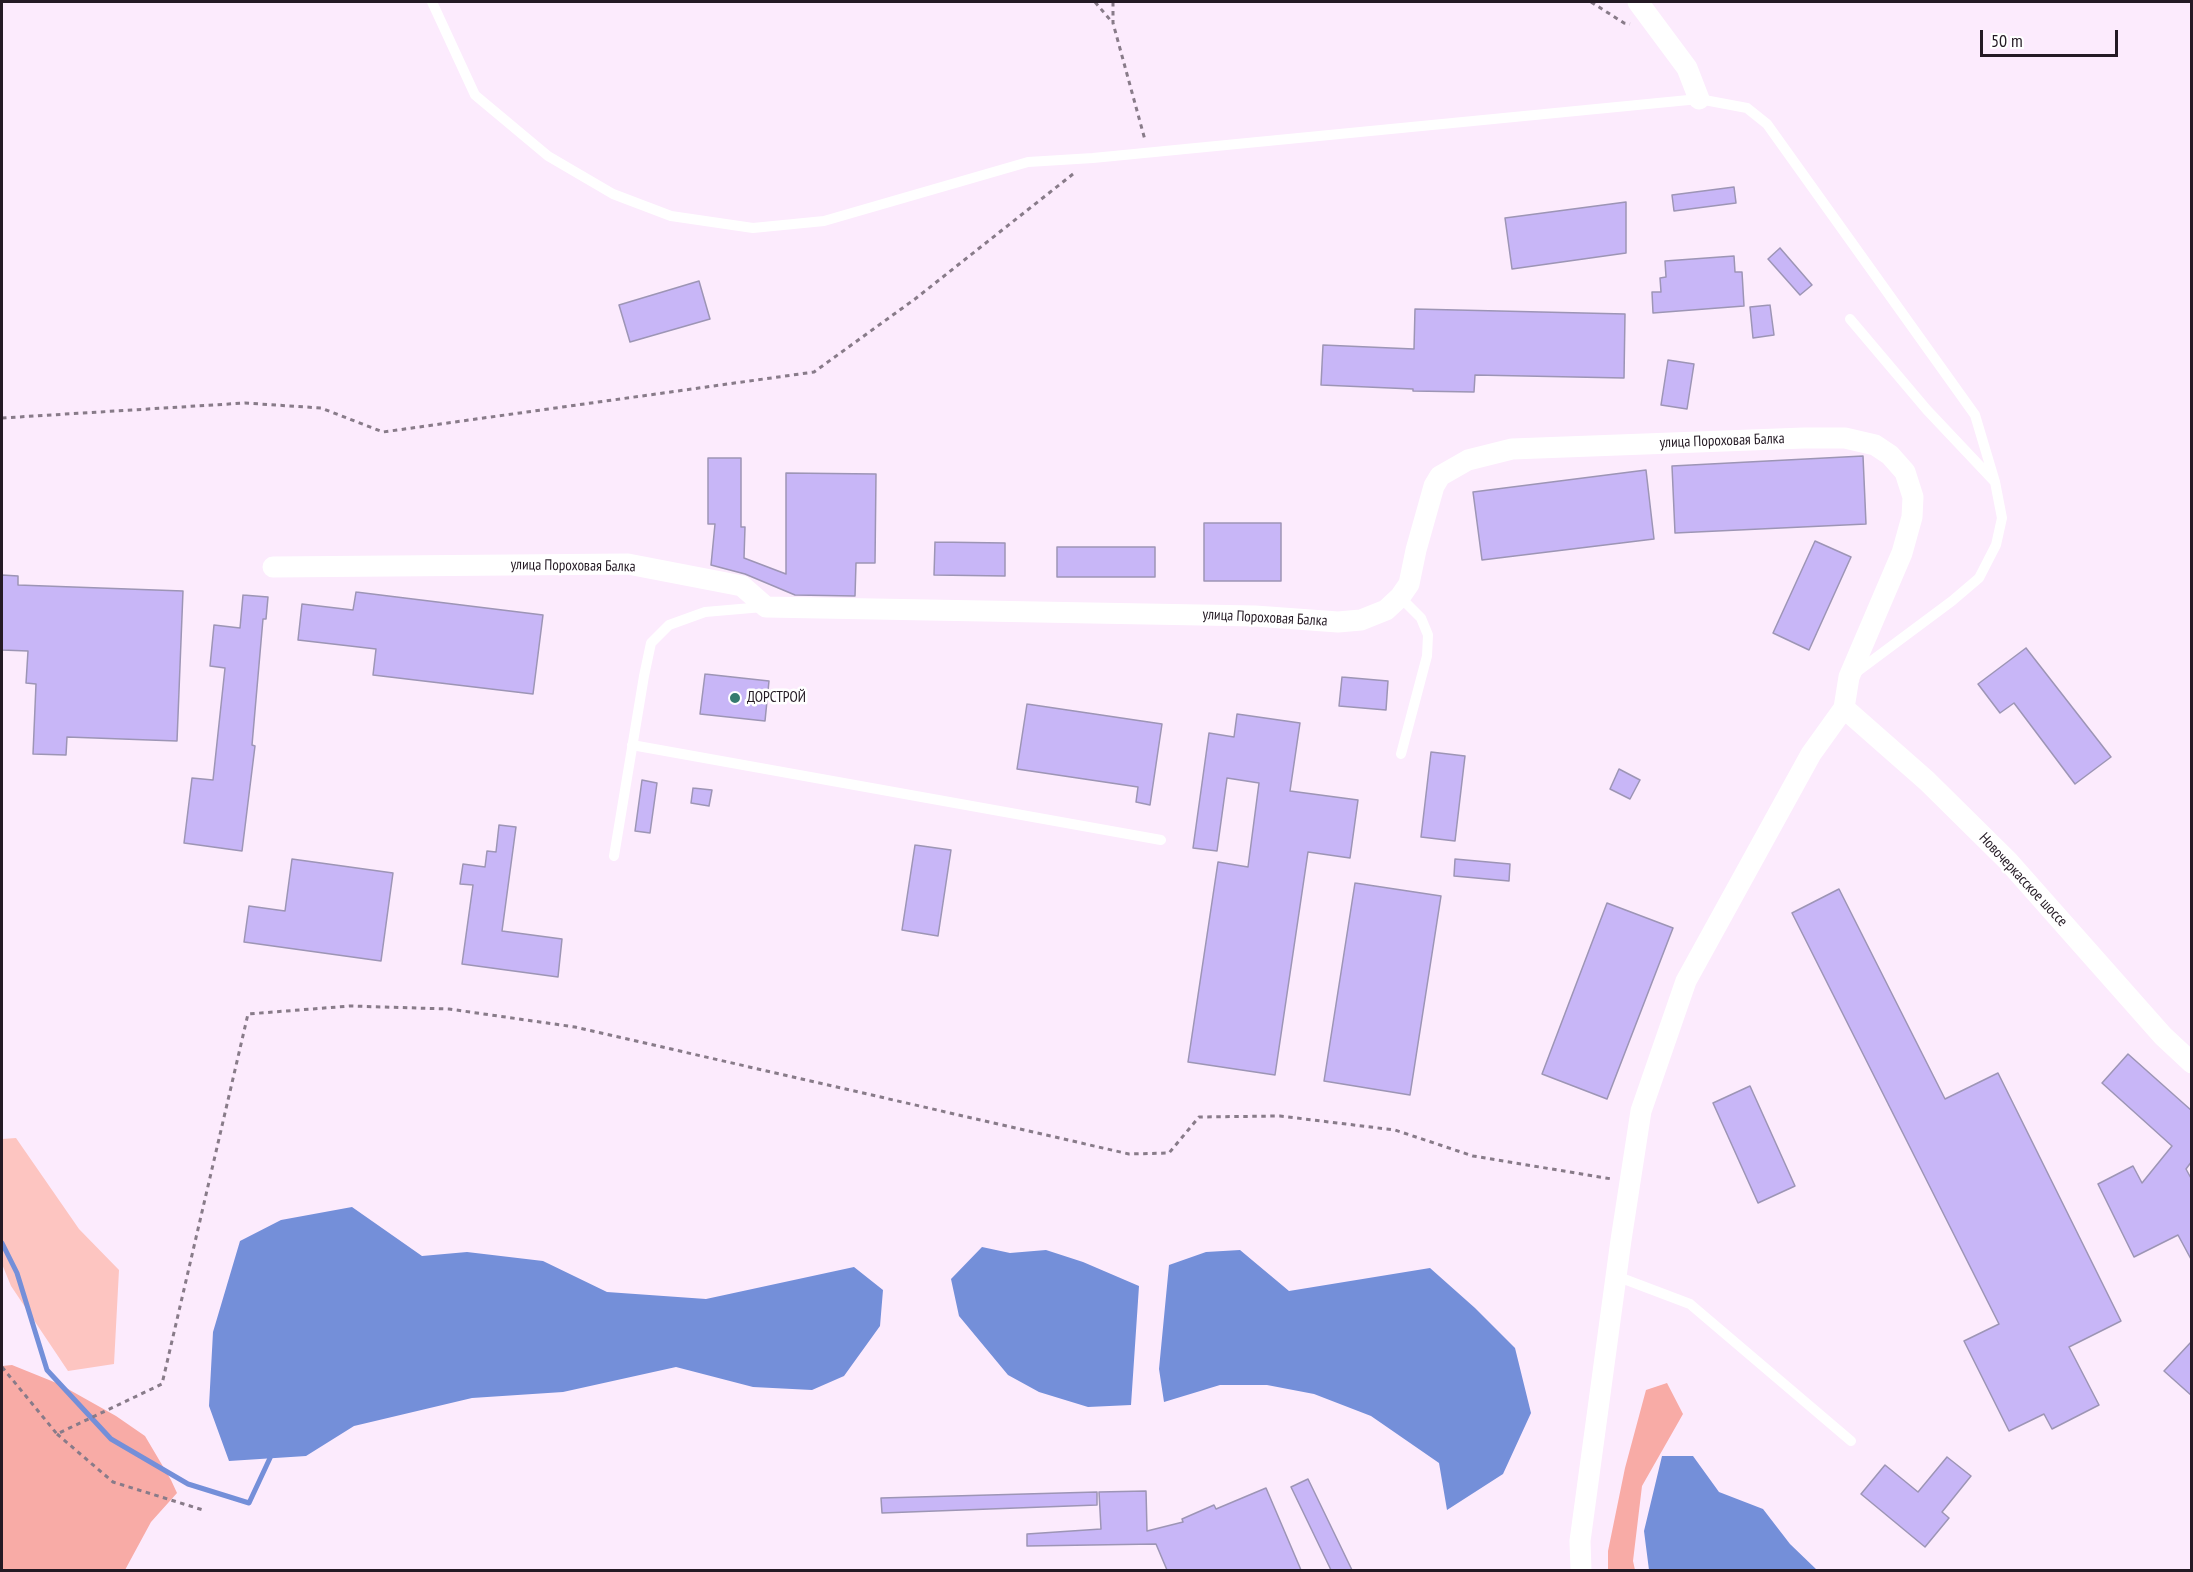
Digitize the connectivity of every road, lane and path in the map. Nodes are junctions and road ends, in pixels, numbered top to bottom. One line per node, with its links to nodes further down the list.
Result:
1 (432, 2): 10 (lane)
2 (1095, 2): 6 (path)
3 (1113, 2): 6 (path)
4 (1591, 2): 7 (path)
5 (1638, 2): 7 (street)
6 (1113, 23): 9 (path)
7 (1658, 28): 8 (street)
8 (1699, 99): 9 (lane); 13 (lane)
9 (1149, 153): 10 (lane)
10 (1093, 158): 12 (path)
11 (1850, 319): 13 (lane)
12 (2, 418)
13 (1995, 482): 17 (lane)
14 (273, 567): 16 (street, улица Пороховая Балка)
15 (1400, 597): 16 (street, улица Пороховая Балка); 17 (street, улица Пороховая Балка); 20 (lane)
16 (766, 607): 19 (lane)
17 (1849, 677): 18 (street, улица Пороховая Балка)
18 (1844, 708): 23 (street, Новочеркасское шоссе); 24 (street)
19 (632, 745): 21 (lane); 22 (lane)
20 (1401, 754)
21 (1161, 840)
22 (614, 856)
23 (2192, 1063)
24 (1630, 1182): 25 (street); 27 (path)
25 (1616, 1276): 28 (lane); 30 (street)
26 (2, 1367): 27 (path)
27 (57, 1434): 29 (path)
28 (1851, 1441)
29 (202, 1510)
30 (1581, 1570)

